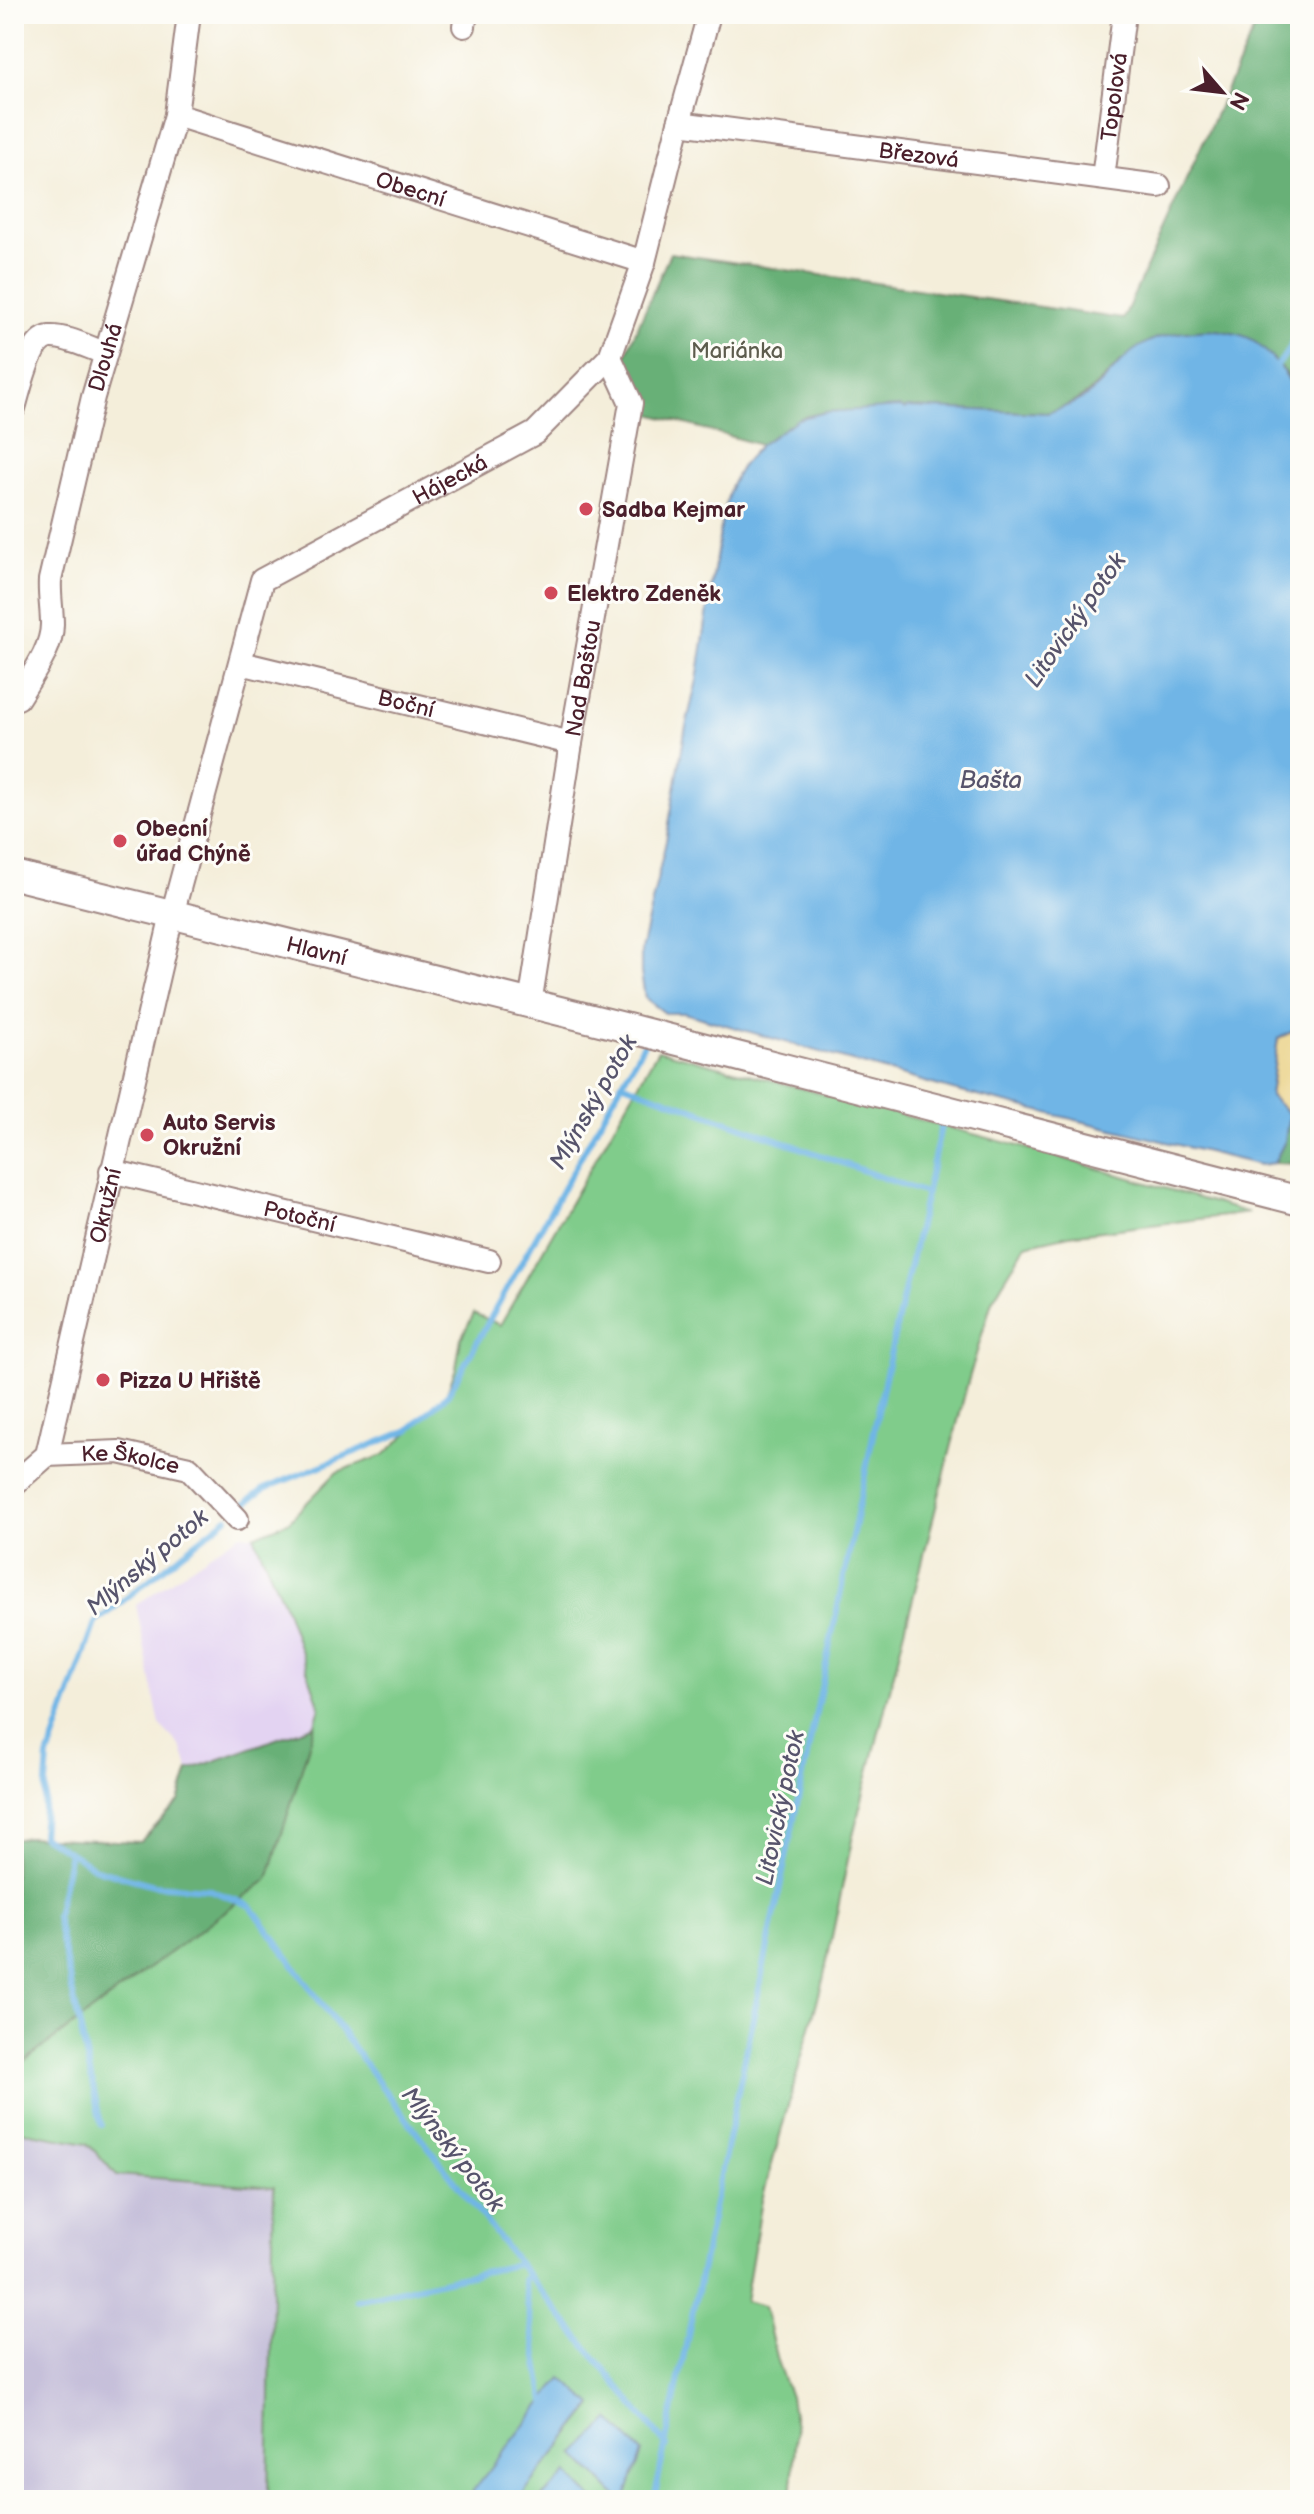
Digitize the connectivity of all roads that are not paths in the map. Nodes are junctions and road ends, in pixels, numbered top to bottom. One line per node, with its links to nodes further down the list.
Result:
1 (189, 14): 4 (street, Dlouhá)
2 (709, 14): 5 (street, Hájecká)
3 (1124, 14): 6 (street, Topolová)
4 (176, 115): 8 (street, Obecní); 9 (street, Dlouhá)
5 (679, 123): 6 (street, Březová); 8 (street, Hájecká)
6 (1103, 178): 7 (street, Březová)
7 (1159, 186)
8 (644, 262): 10 (street, Hájecká)
9 (105, 353): 11 (street); 13 (street, Dlouhá)
10 (610, 357): 12 (street, Hájecká); 14 (street, Nad Baštou)
11 (14, 408)
12 (241, 663): 14 (street, Boční); 16 (street, Hájecká)
13 (15, 700)
14 (571, 743): 17 (street, Nad Baštou)
15 (14, 875): 16 (street, Hlavní)
16 (172, 915): 17 (street, Hlavní); 18 (street, Okružní)
17 (530, 1004): 19 (street, Hlavní)
18 (111, 1171): 20 (street, Potoční); 21 (street, Okružní)
19 (1300, 1201)
20 (489, 1261)
21 (47, 1455): 22 (street); 23 (street, Ke Školce)
22 (14, 1484)
23 (237, 1519)

